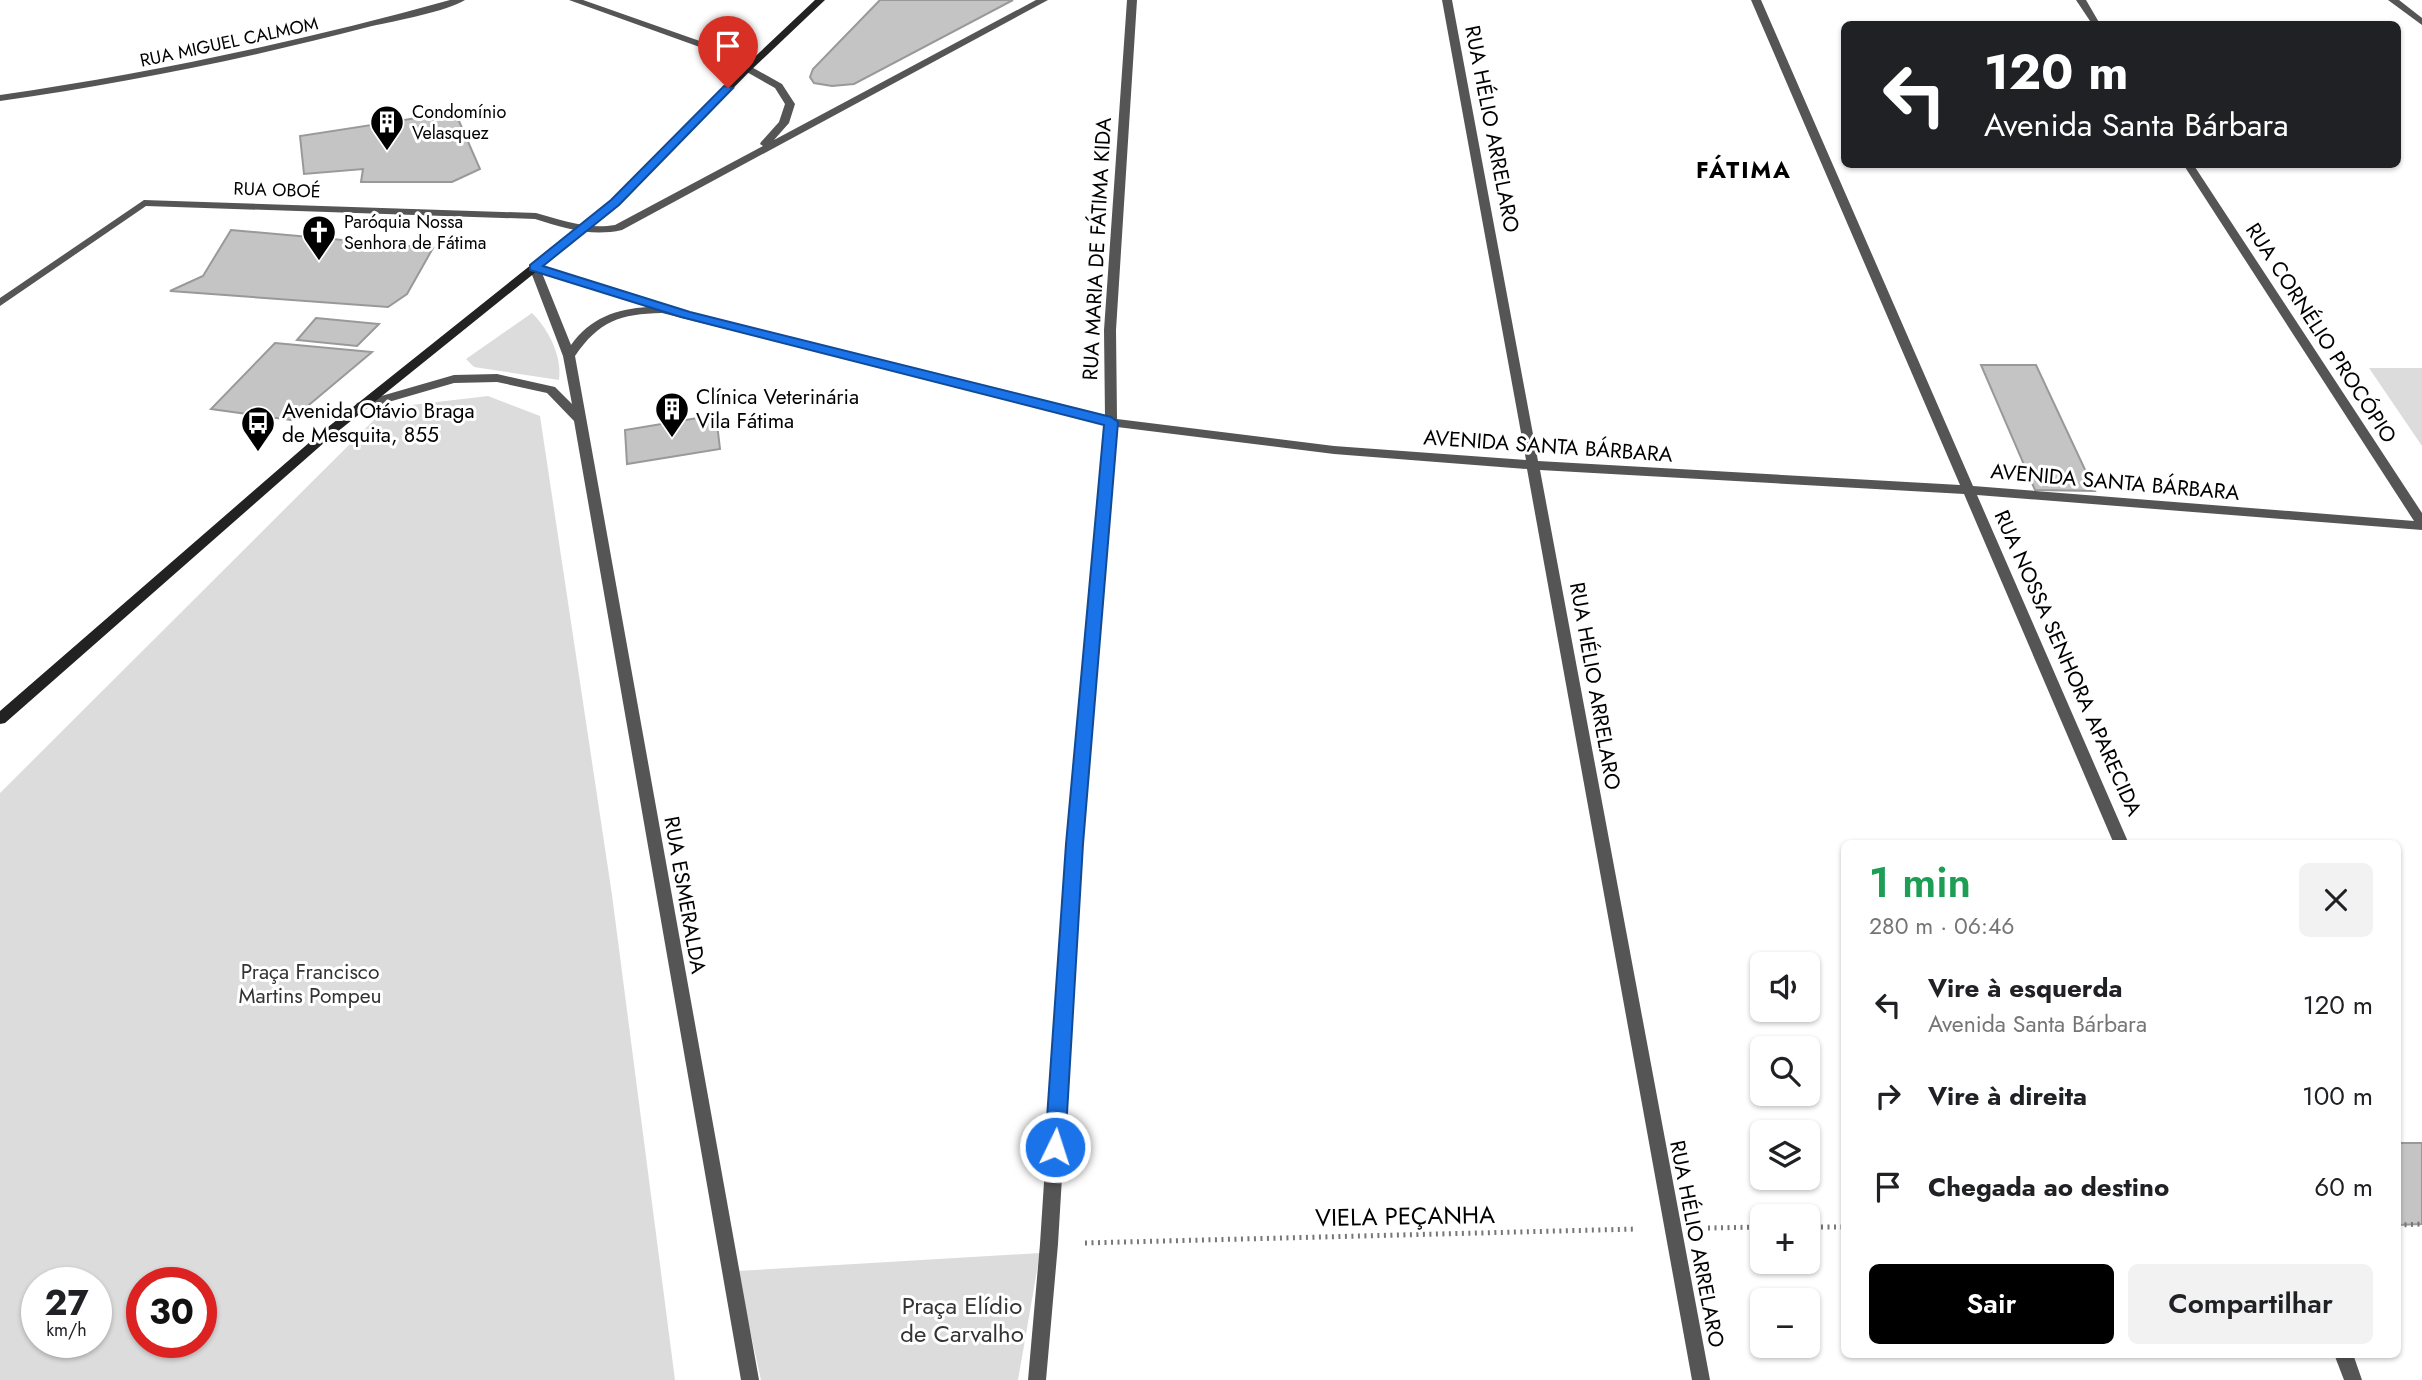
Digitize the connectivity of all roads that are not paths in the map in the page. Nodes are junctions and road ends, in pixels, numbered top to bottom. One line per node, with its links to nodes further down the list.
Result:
1 (460, 0): 14 (street, RUA MIGUEL CALMOM)
2 (574, 0): 13 (street)
3 (820, 0): 13 (main road)
4 (1043, 0): 15 (street, RUA OBOÉ)
5 (1132, 0): 24 (street, RUA MARIA DE FÁTIMA KIDA)
6 (1447, 0): 25 (street, RUA HÉLIO ARRELARO)
7 (1756, 0): 26 (street, RUA NOSSA SENHORA APARECIDA)
8 (2081, 0): 11 (street)
9 (2393, 0): 10 (street)
10 (2418, 20): 12 (street)
11 (2094, 21)
12 (2422, 30)
13 (747, 69): 15 (street); 17 (main road)
14 (0, 98)
15 (759, 151): 17 (street, RUA OBOÉ)
16 (2192, 168): 27 (street, RUA CORNÉLIO PROCÓPIO)
17 (583, 229): 18 (main road); 19 (street, RUA OBOÉ)
18 (534, 267): 20 (street, AVENIDA SANTA BÁRBARA); 21 (street, RUA ESMERALDA); 22 (main road)
19 (0, 303)
20 (686, 314): 21 (street, AVENIDA SANTA BÁRBARA); 24 (street, AVENIDA SANTA BÁRBARA)
21 (569, 356): 23 (street, RUA ESMERALDA)
22 (360, 406): 23 (street); 28 (main road)
23 (578, 418): 31 (street, RUA ESMERALDA)
24 (1111, 422): 25 (street, AVENIDA SANTA BÁRBARA); 32 (street, RUA MARIA DE FÁTIMA KIDA)
25 (1533, 465): 26 (street, AVENIDA SANTA BÁRBARA); 33 (street, RUA HÉLIO ARRELARO)
26 (1967, 490): 27 (street, AVENIDA SANTA BÁRBARA); 29 (street, RUA NOSSA SENHORA APARECIDA)
27 (2422, 525)
28 (0, 719)
29 (2120, 840)
30 (2345, 1358): 34 (street)
31 (750, 1380)
32 (1037, 1380)
33 (1701, 1380)
34 (2353, 1380)

